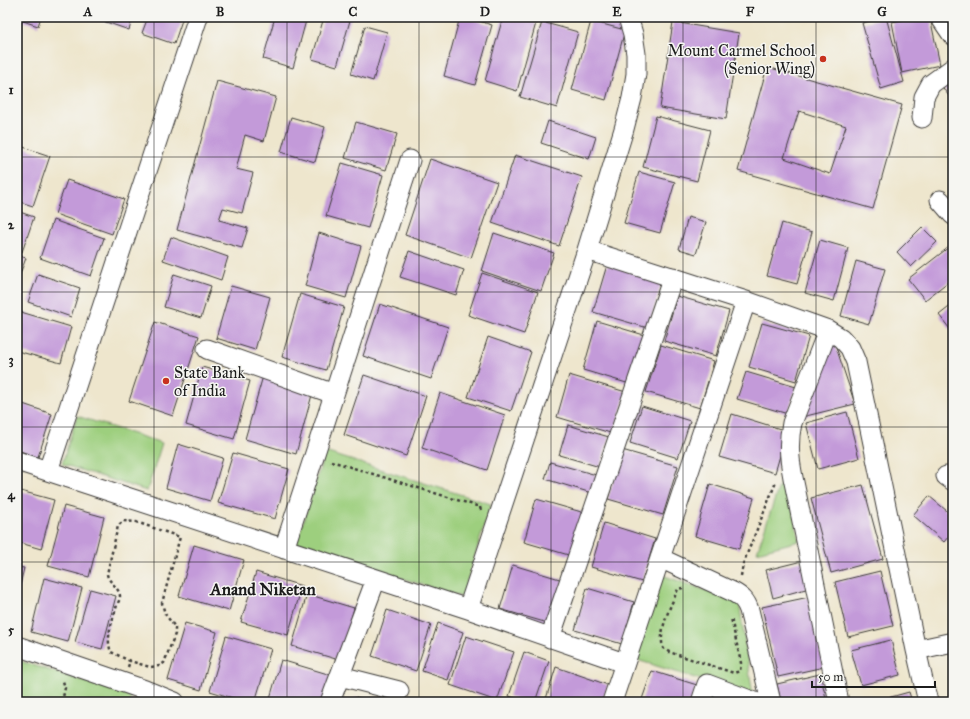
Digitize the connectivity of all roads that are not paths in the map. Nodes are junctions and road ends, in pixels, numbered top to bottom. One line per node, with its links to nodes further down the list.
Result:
1 (198, 17): 17 (street)
2 (628, 17): 10 (street)
3 (940, 17): 4 (street)
4 (953, 36)
5 (953, 68): 6 (street)
6 (922, 118)
7 (410, 160): 15 (street)
8 (940, 200): 9 (street)
9 (953, 215)
10 (587, 250): 11 (street); 21 (street)
11 (673, 277): 12 (street); 22 (street)
12 (746, 300): 13 (street); 19 (street)
13 (828, 330): 25 (street); 36 (street)
14 (207, 350): 15 (street)
15 (334, 394): 18 (street)
16 (17, 461): 17 (street)
17 (48, 471): 18 (street)
18 (284, 549): 20 (street)
19 (660, 558): 26 (street); 35 (street)
20 (376, 579): 21 (street); 27 (street)
21 (468, 610): 22 (street)
22 (550, 638): 26 (street)
23 (953, 642): 25 (street)
24 (17, 646): 29 (street)
25 (916, 650): 37 (street)
26 (624, 663): 32 (street)
27 (340, 676): 28 (street); 31 (street)
28 (399, 691)
29 (143, 696): 30 (street)
30 (175, 702)
31 (330, 702)
32 (612, 702)
33 (701, 702): 34 (street)
34 (754, 702)
35 (771, 702)
36 (839, 702)
37 (928, 702)

